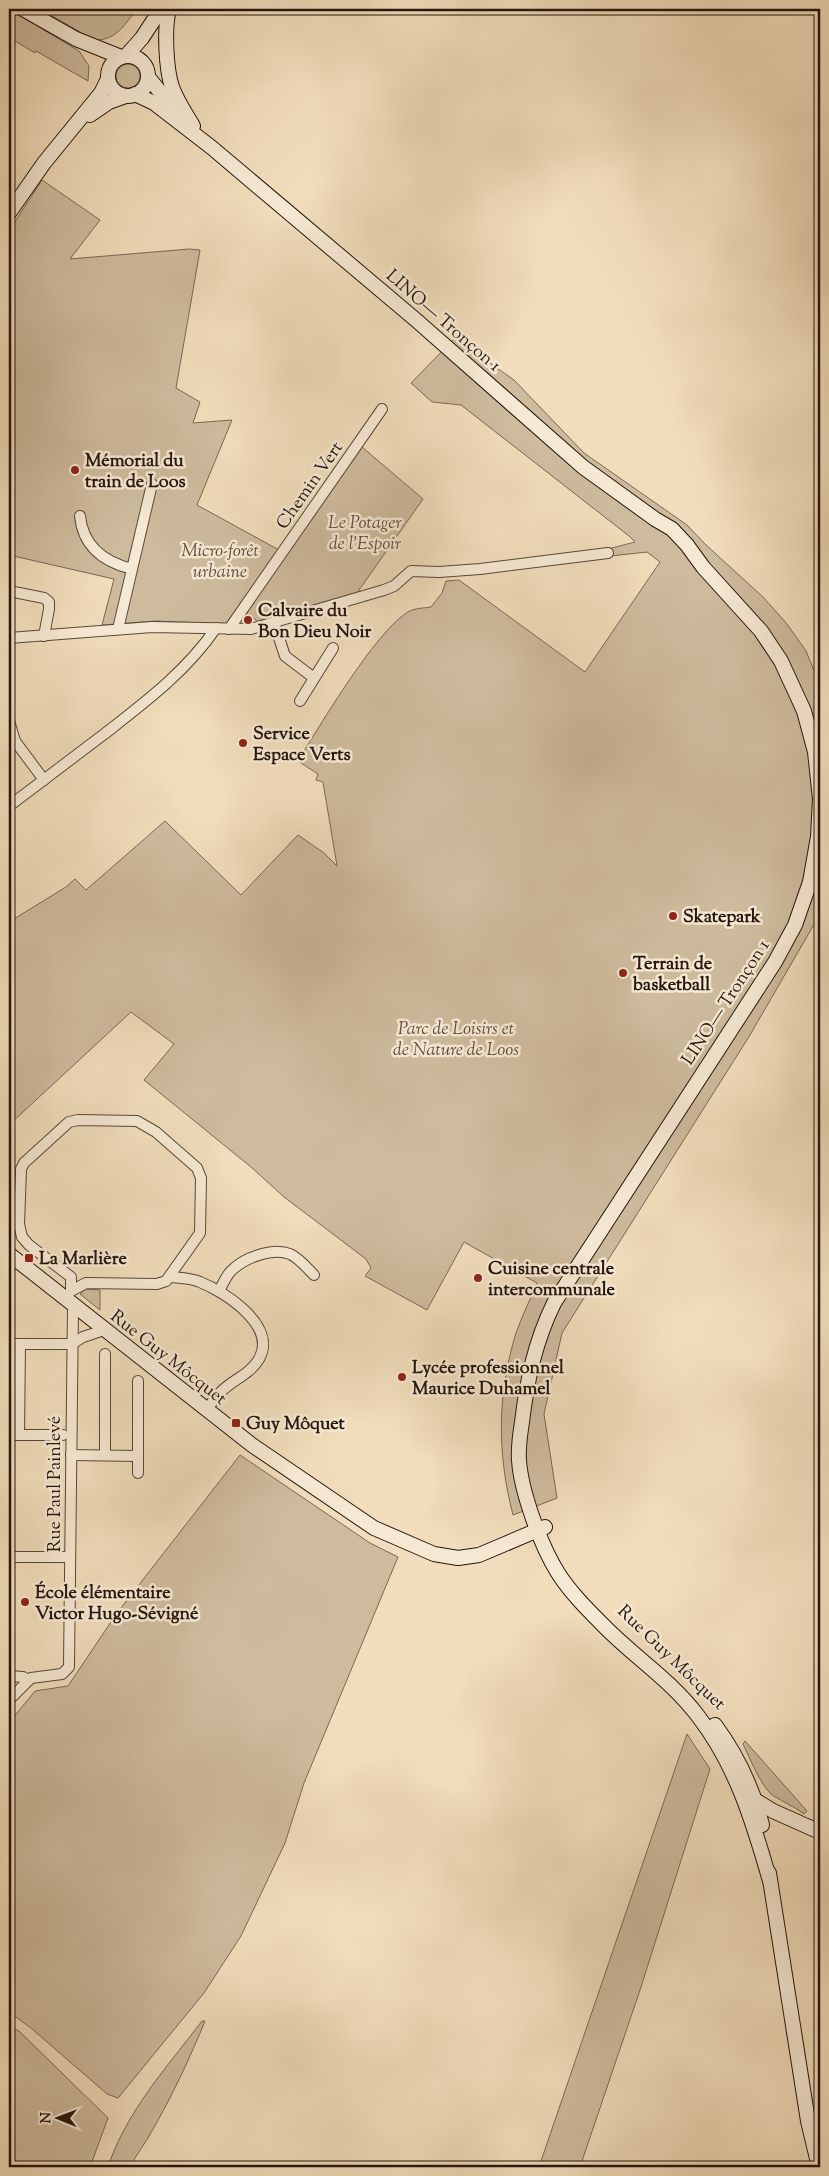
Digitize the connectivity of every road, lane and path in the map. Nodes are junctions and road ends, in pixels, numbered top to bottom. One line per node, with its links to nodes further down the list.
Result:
1 (23, 9): 3 (main road)
2 (163, 11): 4 (main road); 5 (main road); 8 (main road)
3 (76, 39): 4 (main road); 6 (main road)
4 (124, 56): 5 (main road); 6 (main road)
5 (146, 71): 7 (main road); 8 (main road)
6 (108, 76): 7 (main road); 9 (main road)
7 (130, 95): 9 (main road); 10 (main road)
8 (193, 126): 10 (main road)
9 (74, 128): 11 (main road)
10 (211, 147): 48 (main road, LINO— Tronçon 1)
11 (9, 213)
12 (382, 409): 21 (street, Chemin Vert)
13 (152, 484): 16 (street)
14 (80, 516): 16 (street)
15 (608, 553): 18 (street)
16 (132, 569): 20 (street)
17 (9, 591): 22 (street)
18 (274, 623): 21 (street); 25 (street)
19 (216, 628): 20 (street); 21 (street); 28 (street)
20 (118, 629): 22 (street)
21 (229, 629)
22 (44, 636): 23 (street)
23 (9, 638)
24 (333, 648): 25 (street)
25 (314, 678): 26 (street)
26 (300, 701)
27 (9, 721): 28 (street)
28 (44, 780): 29 (street)
29 (9, 806)
30 (9, 1254): 34 (main road, Rue Guy Môcquet)
31 (314, 1275): 33 (street)
32 (170, 1277): 33 (street); 34 (street); 34 (street)
33 (219, 1291): 41 (street)
34 (70, 1299): 35 (main road, Rue Guy Môcquet); 38 (street, Rue Paul Painlevé)
35 (104, 1330): 38 (street); 41 (main road, Rue Guy Môcquet)
36 (9, 1344): 37 (street)
37 (20, 1344): 38 (street); 42 (street)
38 (72, 1344): 44 (street, Rue Paul Painlevé)
39 (105, 1354): 45 (street)
40 (138, 1382): 46 (street)
41 (207, 1409): 48 (main road, Rue Guy Môcquet)
42 (14, 1435): 43 (street)
43 (63, 1436)
44 (71, 1455): 45 (street); 50 (street, Rue Paul Painlevé)
45 (105, 1456): 46 (street)
46 (138, 1456): 47 (street)
47 (138, 1473)
48 (540, 1524): 54 (main road, Rue Guy Môcquet); 55 (main road, Rue Guy Môcquet)
49 (9, 1557): 50 (street)
50 (70, 1557): 52 (street, Rue Paul Painlevé)
51 (9, 1676): 52 (street)
52 (29, 1680): 53 (street)
53 (9, 1700)
54 (755, 1800): 55 (main road, Rue Guy Môcquet); 56 (main road)
55 (756, 1819): 56 (main road); 58 (main road, Rue Guy Môcquet)
56 (791, 1819): 57 (main road)
57 (820, 1832)
58 (817, 2165)

